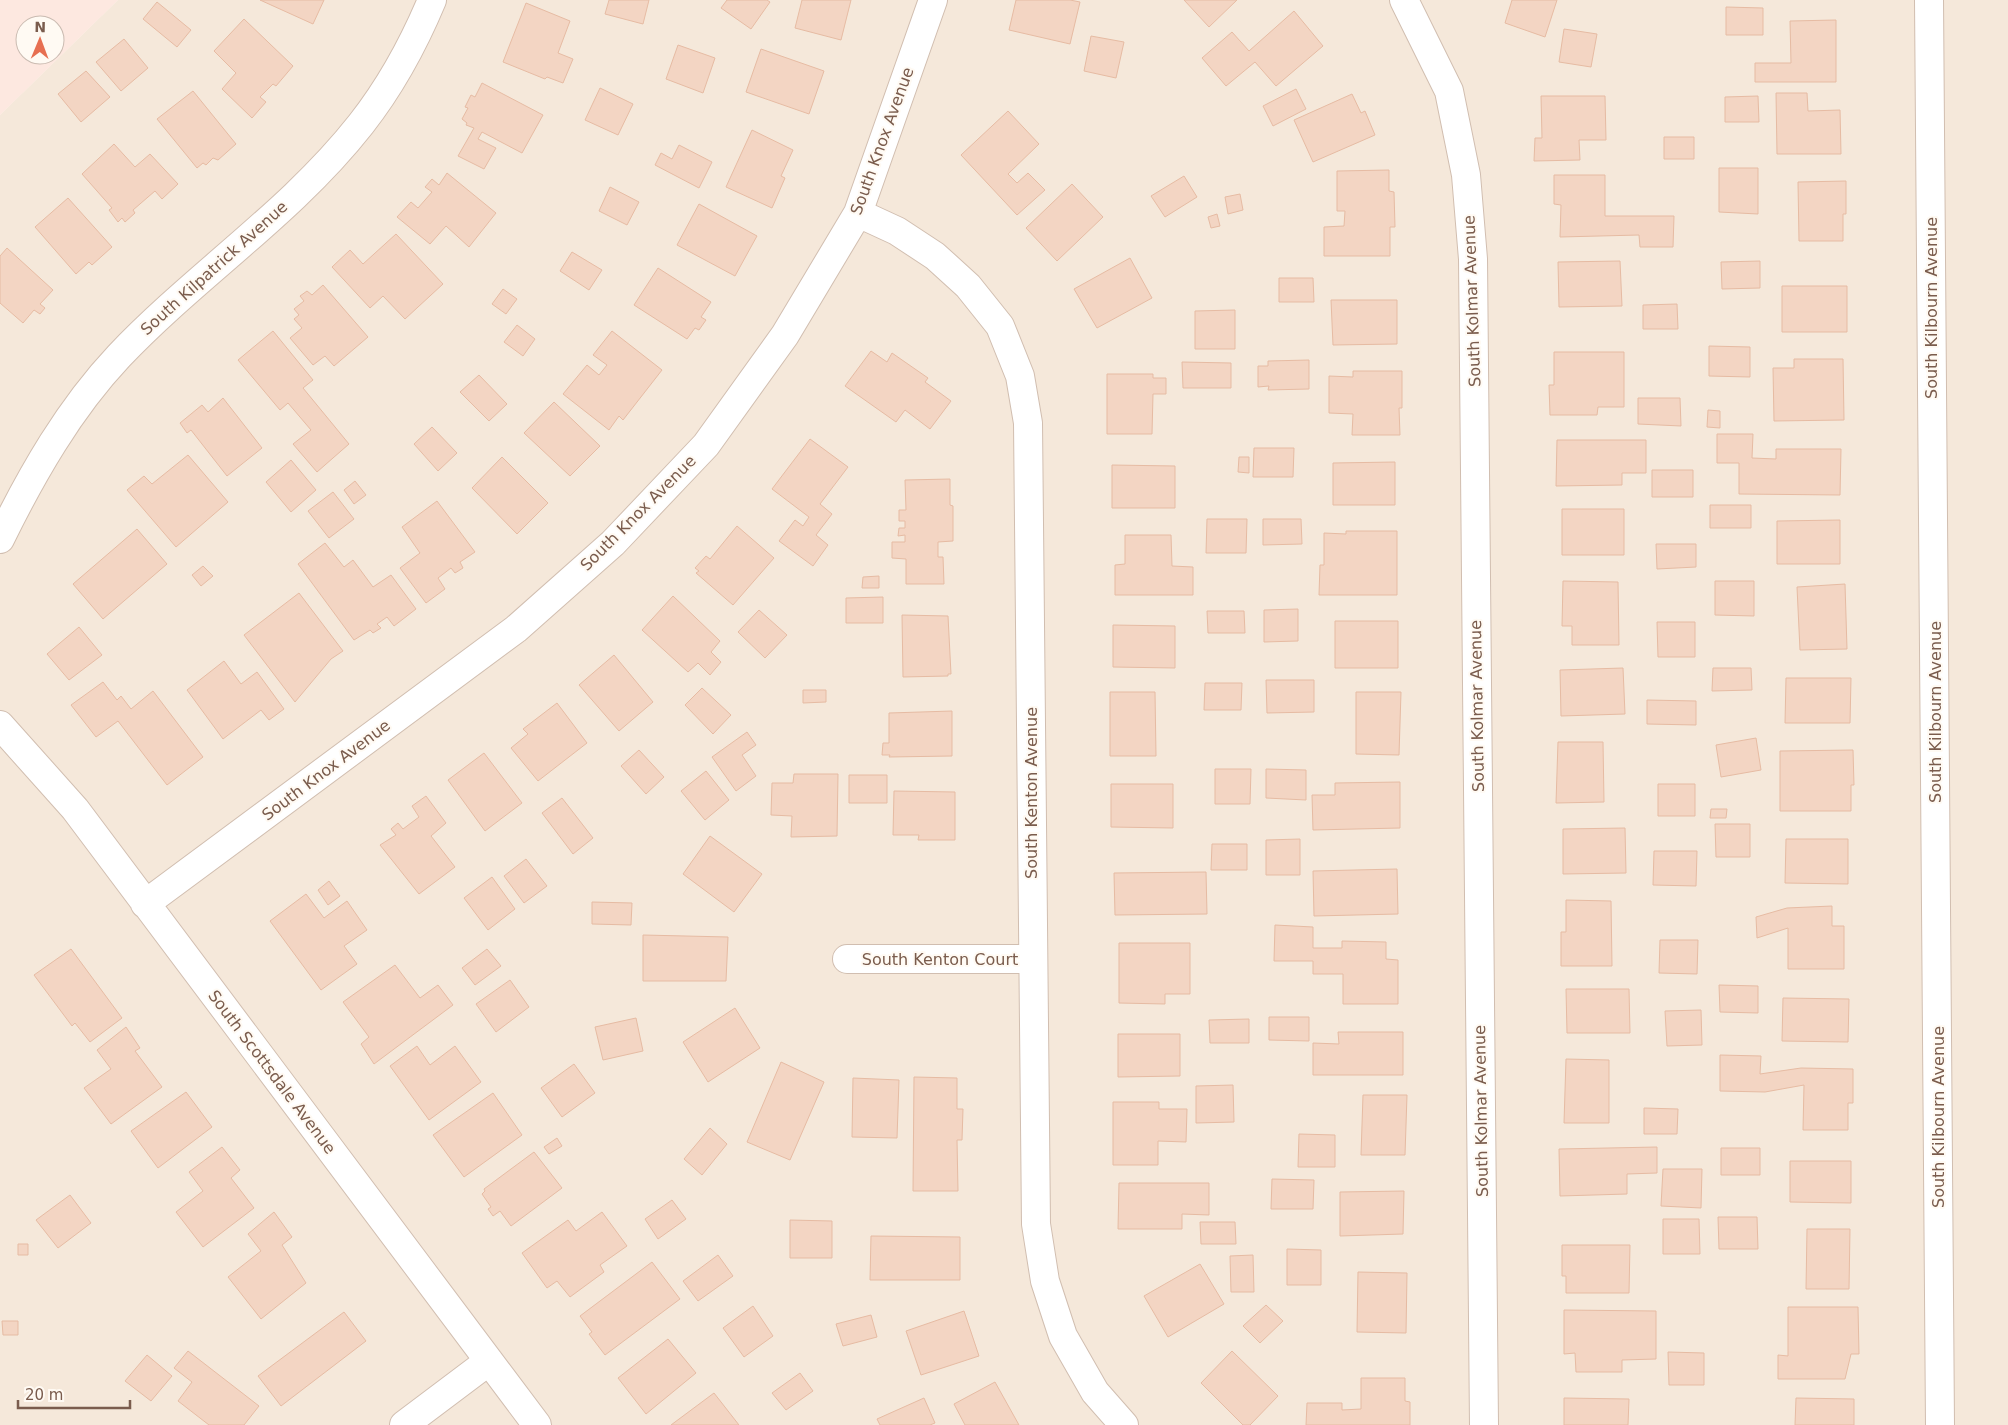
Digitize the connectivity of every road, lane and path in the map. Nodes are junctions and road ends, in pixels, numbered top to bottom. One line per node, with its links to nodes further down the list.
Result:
1 (432, 0): 6 (street, South Kilpatrick Avenue)
2 (933, 0): 5 (street, South Knox Avenue)
3 (1404, 0): 15 (street, South Kolmar Avenue)
4 (1929, 0): 16 (street, South Kilbourn Avenue)
5 (858, 213): 8 (street, South Knox Avenue); 10 (street, South Kenton Avenue)
6 (0, 539)
7 (0, 725): 8 (street, South Scottsdale Avenue)
8 (146, 904): 11 (street, South Scottsdale Avenue)
9 (847, 959): 10 (street, South Kenton Court)
10 (1033, 959): 14 (street, South Kenton Avenue)
11 (489, 1361): 12 (street); 13 (street, South Scottsdale Avenue)
12 (404, 1425)
13 (538, 1425)
14 (1124, 1425)
15 (1484, 1425)
16 (1940, 1425)

